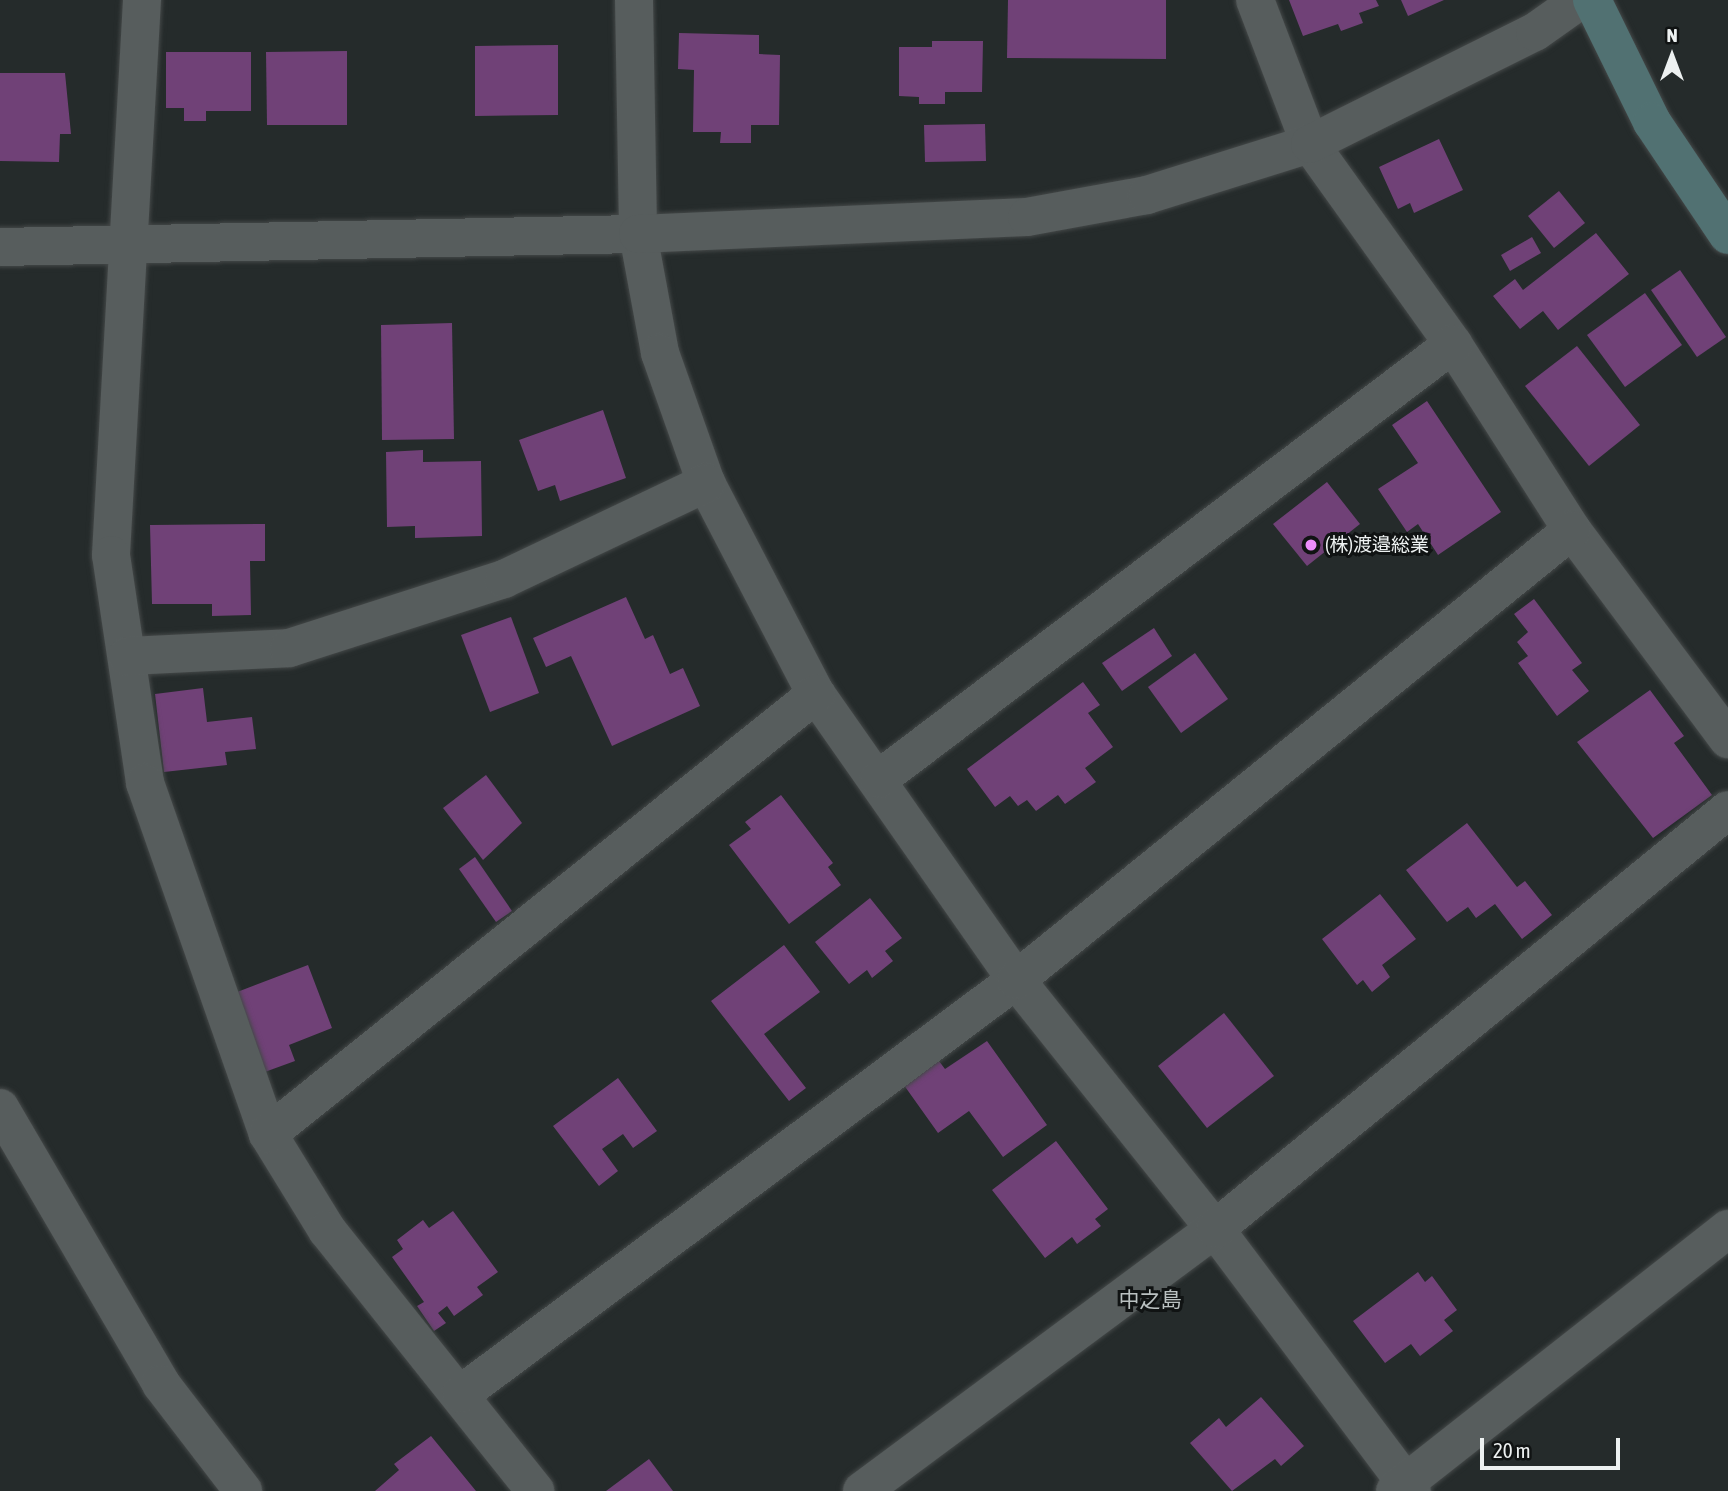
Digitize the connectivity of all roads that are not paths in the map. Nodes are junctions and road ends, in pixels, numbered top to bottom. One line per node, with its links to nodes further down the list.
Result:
1 (142, 0): 9 (street)
2 (635, 0): 7 (street)
3 (1255, 0): 6 (street)
4 (1580, 0): 6 (street)
5 (1592, 0): 8 (street)
6 (1310, 144): 7 (street); 11 (street)
7 (638, 234): 9 (street); 12 (street)
8 (1728, 235)
9 (131, 244): 10 (street); 14 (street)
10 (0, 247)
11 (1453, 344): 13 (street); 17 (street)
12 (706, 483): 14 (street); 15 (street)
13 (1572, 530): 16 (street); 19 (street)
14 (127, 656): 21 (street)
15 (816, 694): 17 (street); 21 (street)
16 (1728, 739)
17 (879, 779): 19 (street)
18 (1728, 810): 23 (street)
19 (1016, 980): 23 (street); 24 (street)
20 (0, 1108): 26 (street)
21 (268, 1134): 24 (street)
22 (1728, 1229): 25 (street)
23 (1215, 1230): 25 (street); 28 (street)
24 (461, 1394): 27 (street)
25 (1404, 1488)
26 (243, 1491)
27 (535, 1491)
28 (862, 1491)

